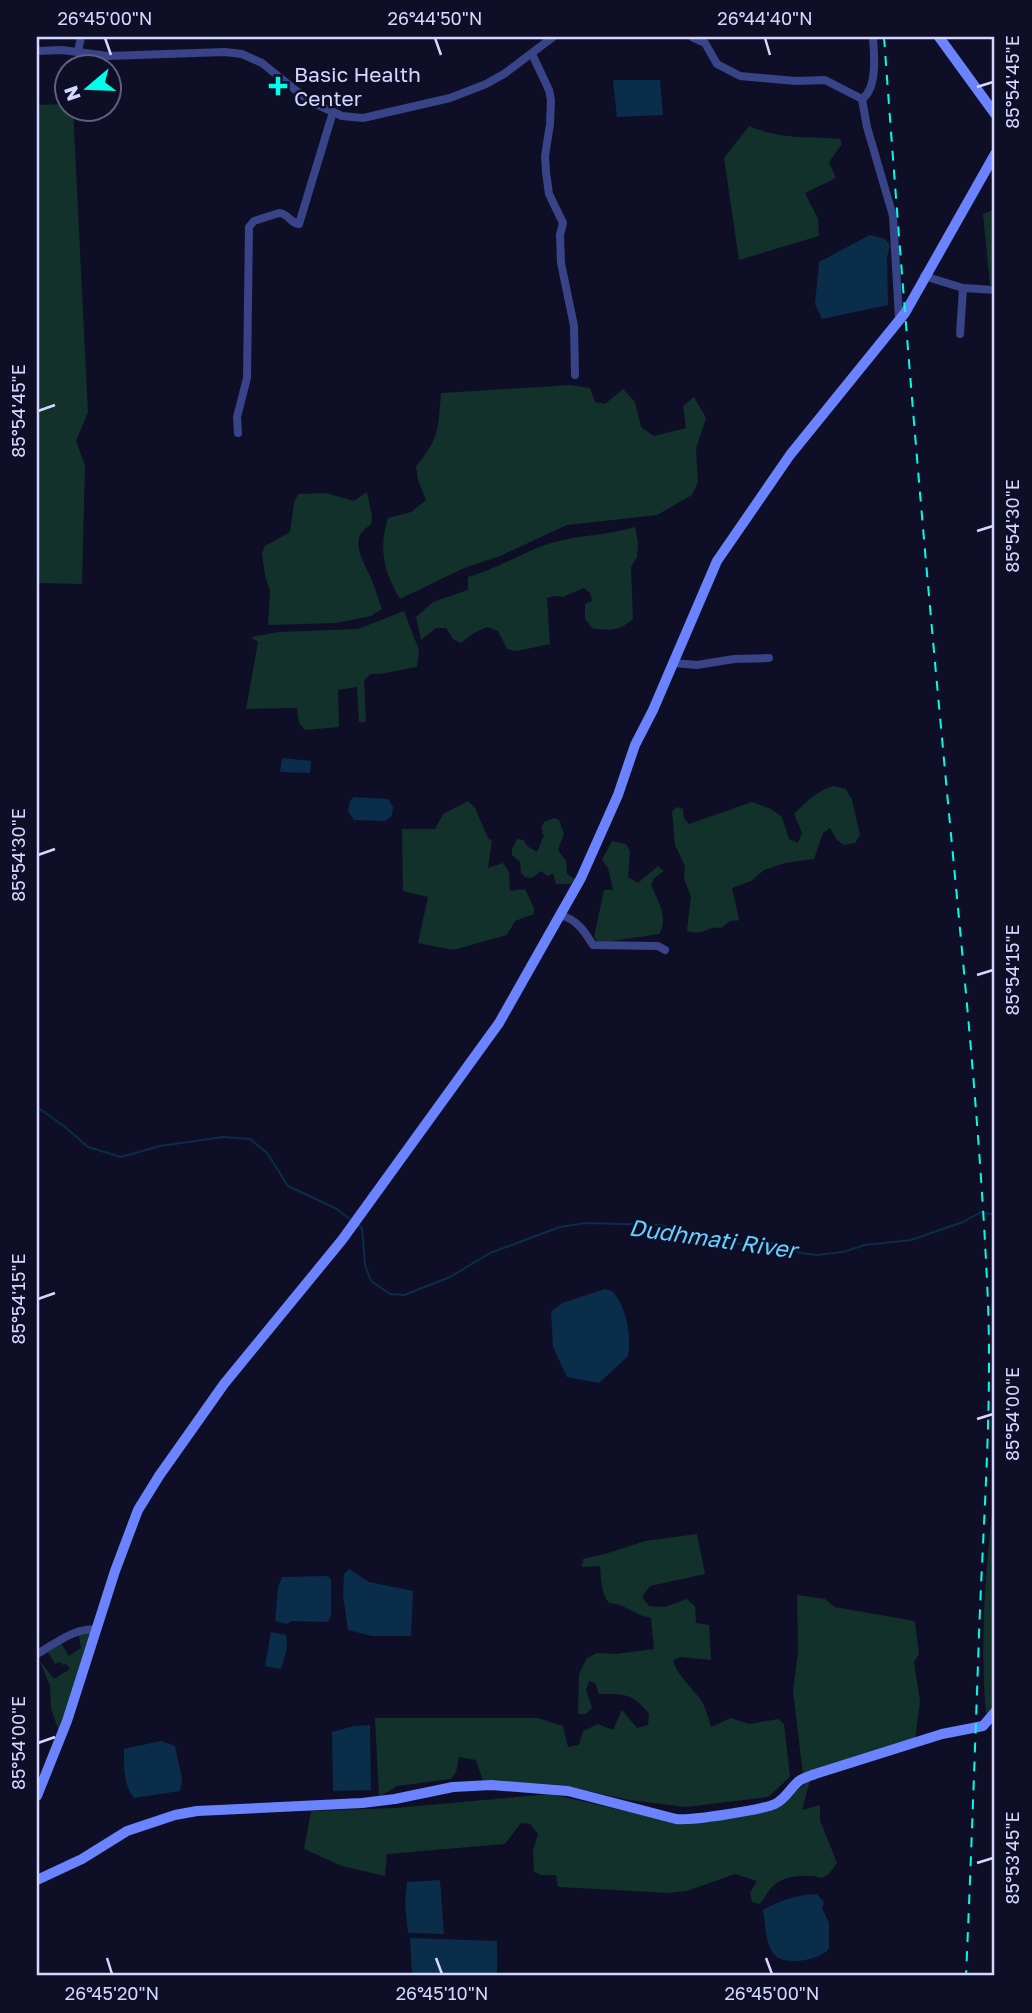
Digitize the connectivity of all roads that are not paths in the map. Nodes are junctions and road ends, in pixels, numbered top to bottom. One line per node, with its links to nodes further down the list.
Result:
1 (81, 37): 7 (street)
2 (553, 37): 8 (street)
3 (692, 37): 10 (street)
4 (873, 37): 10 (street)
5 (939, 37): 12 (main road)
6 (37, 51): 7 (street)
7 (78, 52)
8 (532, 54): 11 (street); 19 (street)
9 (122, 56): 11 (street)
10 (862, 99): 17 (street)
11 (333, 112): 20 (street)
12 (995, 114)
13 (995, 154): 14 (main road)
14 (924, 276): 15 (street); 17 (main road)
15 (963, 288): 16 (street); 18 (street)
16 (995, 290)
17 (899, 318): 22 (main road)
18 (960, 334)
19 (575, 375)
20 (238, 433)
21 (769, 658): 22 (street)
22 (674, 663): 23 (main road)
23 (560, 915): 24 (street); 25 (main road)
24 (665, 950)
25 (96, 1630): 26 (street); 28 (main road)
26 (37, 1654)
27 (995, 1712): 29 (main road)
28 (37, 1796)
29 (37, 1880)

